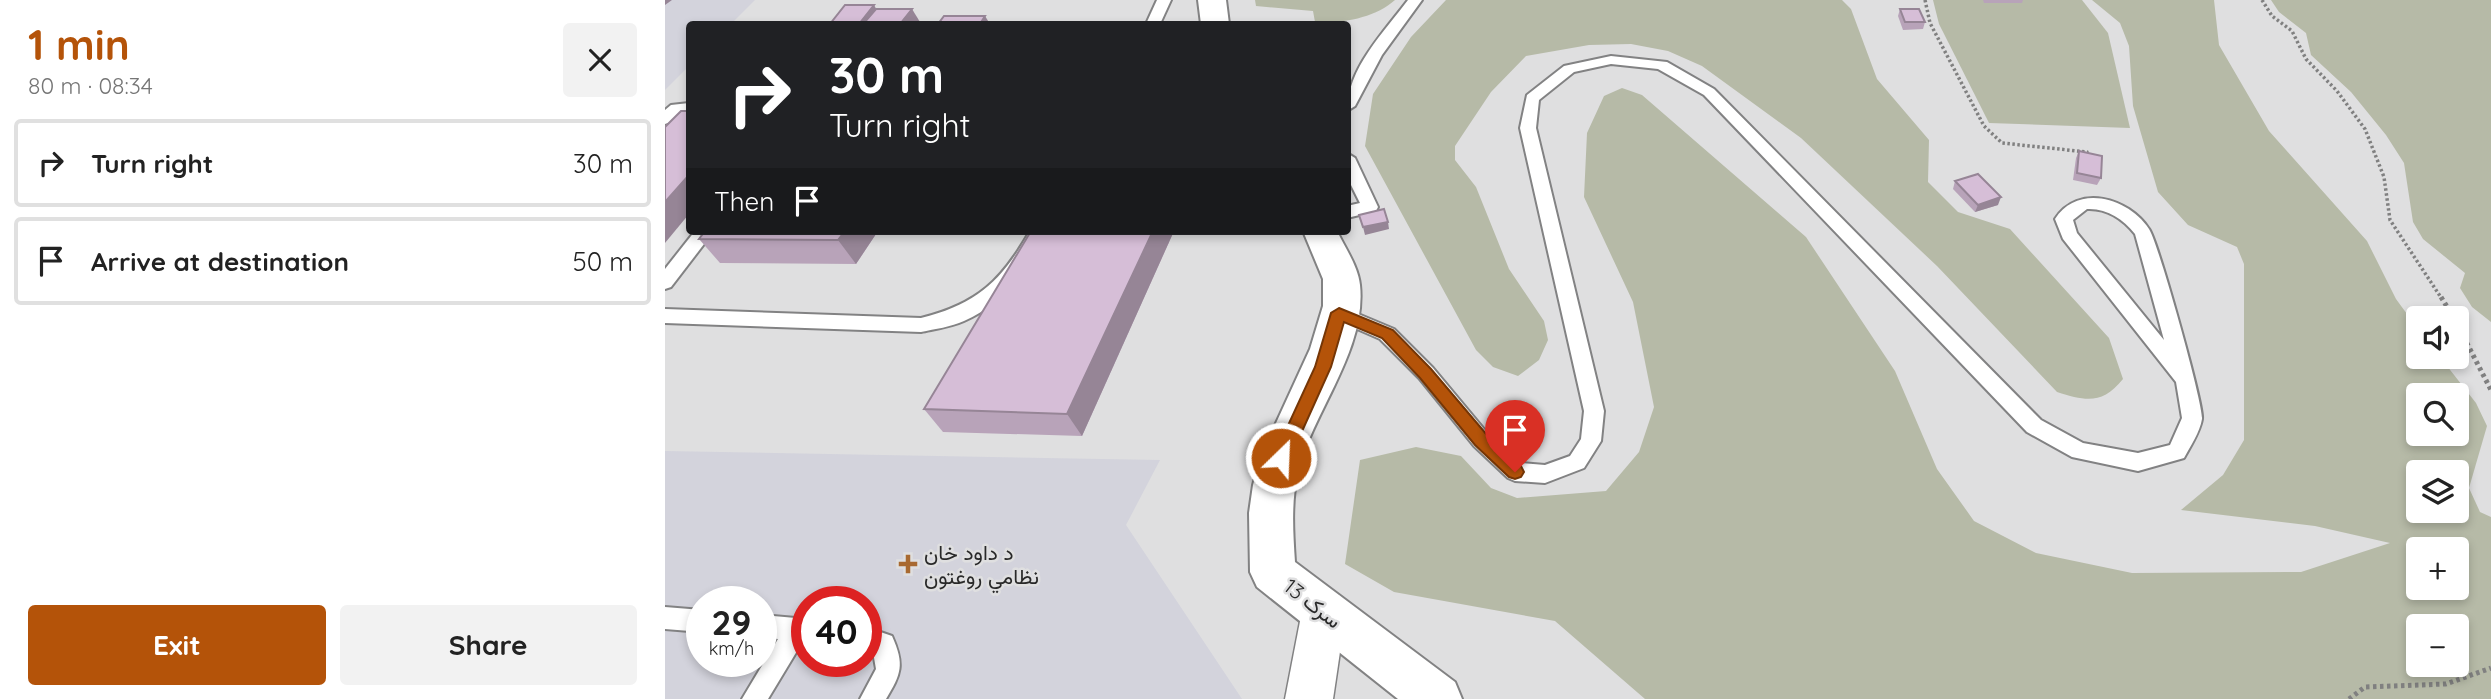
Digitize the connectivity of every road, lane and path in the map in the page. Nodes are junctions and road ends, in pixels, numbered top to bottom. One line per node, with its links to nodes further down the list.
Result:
1 (1164, 0): 6 (lane)
2 (1212, 0): 7 (street)
3 (1415, 0): 8 (lane)
4 (1924, 0): 11 (path)
5 (2262, 0): 18 (path)
6 (1154, 21)
7 (1215, 21)
8 (1351, 99)
9 (686, 108): 10 (lane)
10 (665, 119)
11 (2087, 161)
12 (1351, 167): 13 (lane)
13 (1351, 211)
14 (702, 235): 17 (lane)
15 (1037, 235): 20 (lane)
16 (1322, 235): 19 (street, سرک 13)
17 (665, 282)
18 (2446, 306)
19 (1339, 313): 22 (lane); 24 (street, سرک 13)
20 (665, 316)
21 (2469, 347): 23 (path)
22 (2186, 380): 22 (lane)
23 (2491, 390)
24 (1324, 611): 32 (street); 33 (street, سرک 13)
25 (665, 618): 26 (lane)
26 (686, 620)
27 (882, 643): 31 (lane)
28 (791, 646): 30 (lane)
29 (2491, 668): 34 (path)
30 (754, 699)
31 (872, 699)
32 (1309, 699)
33 (1437, 699)
34 (2349, 699)

